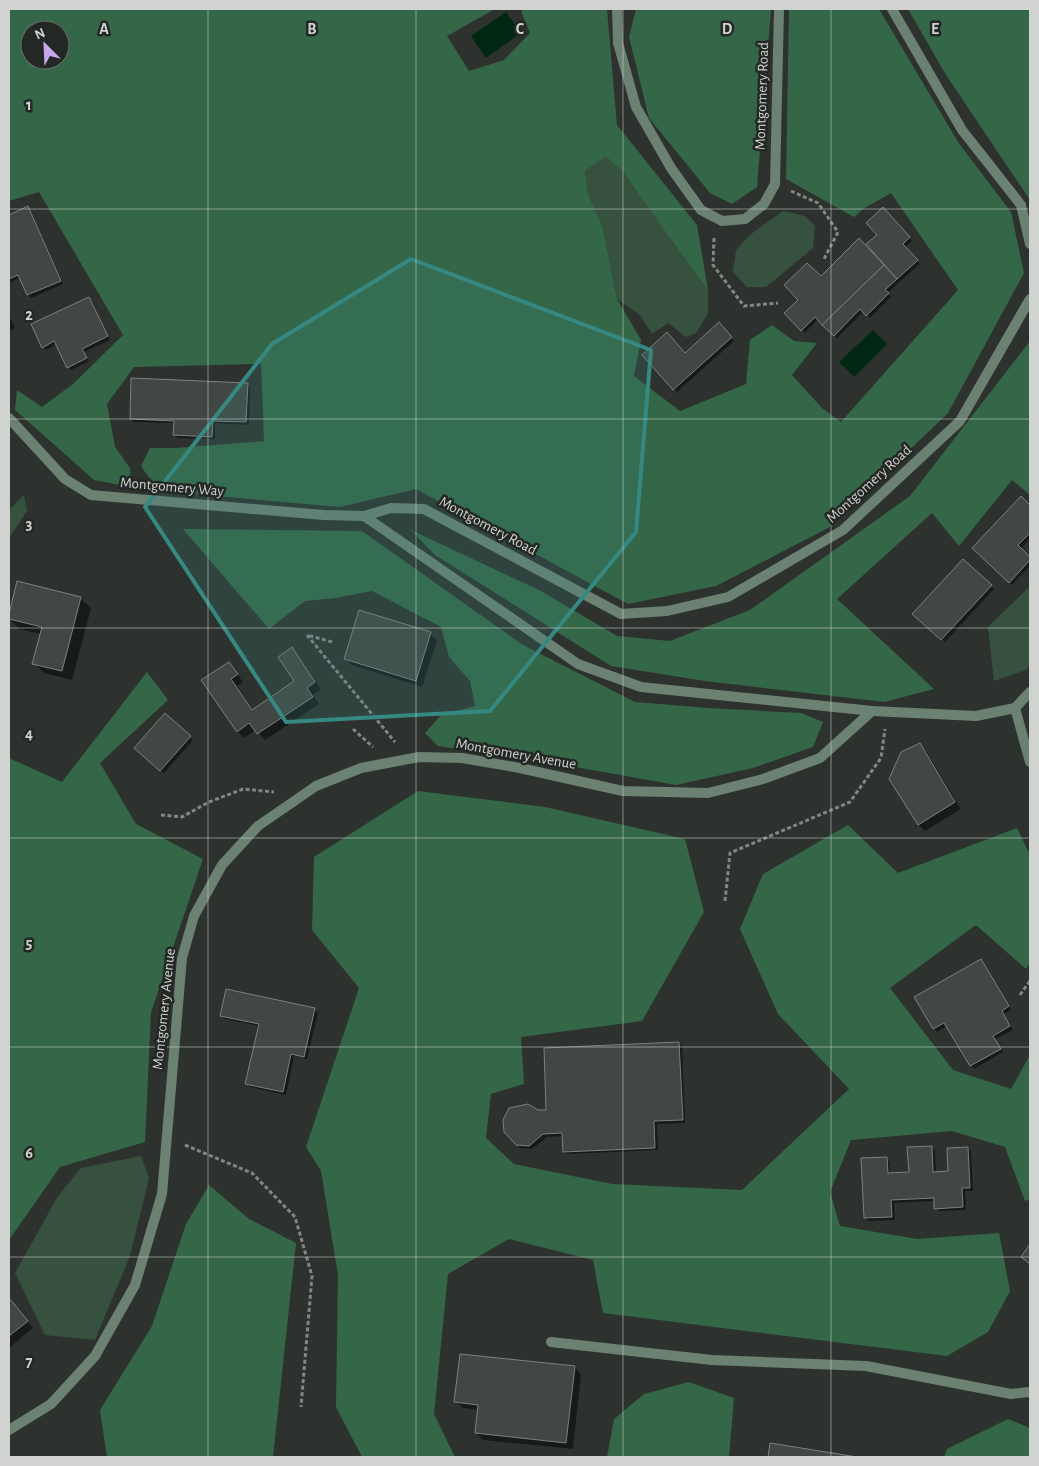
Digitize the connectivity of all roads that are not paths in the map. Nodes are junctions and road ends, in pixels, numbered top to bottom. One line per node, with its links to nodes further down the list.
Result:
1 (617, 9): 2 (street, Montgomery Road)
2 (779, 9)
3 (892, 9): 4 (street)
4 (1030, 244)
5 (1030, 299): 7 (street, Montgomery Road)
6 (9, 418): 7 (street, Montgomery Way)
7 (364, 516): 10 (street)
8 (1030, 692): 9 (street)
9 (1015, 708): 10 (street); 11 (street)
10 (872, 711): 14 (street, Montgomery Avenue)
11 (1030, 762)
12 (551, 1342): 13 (street)
13 (1030, 1392)
14 (9, 1430)

